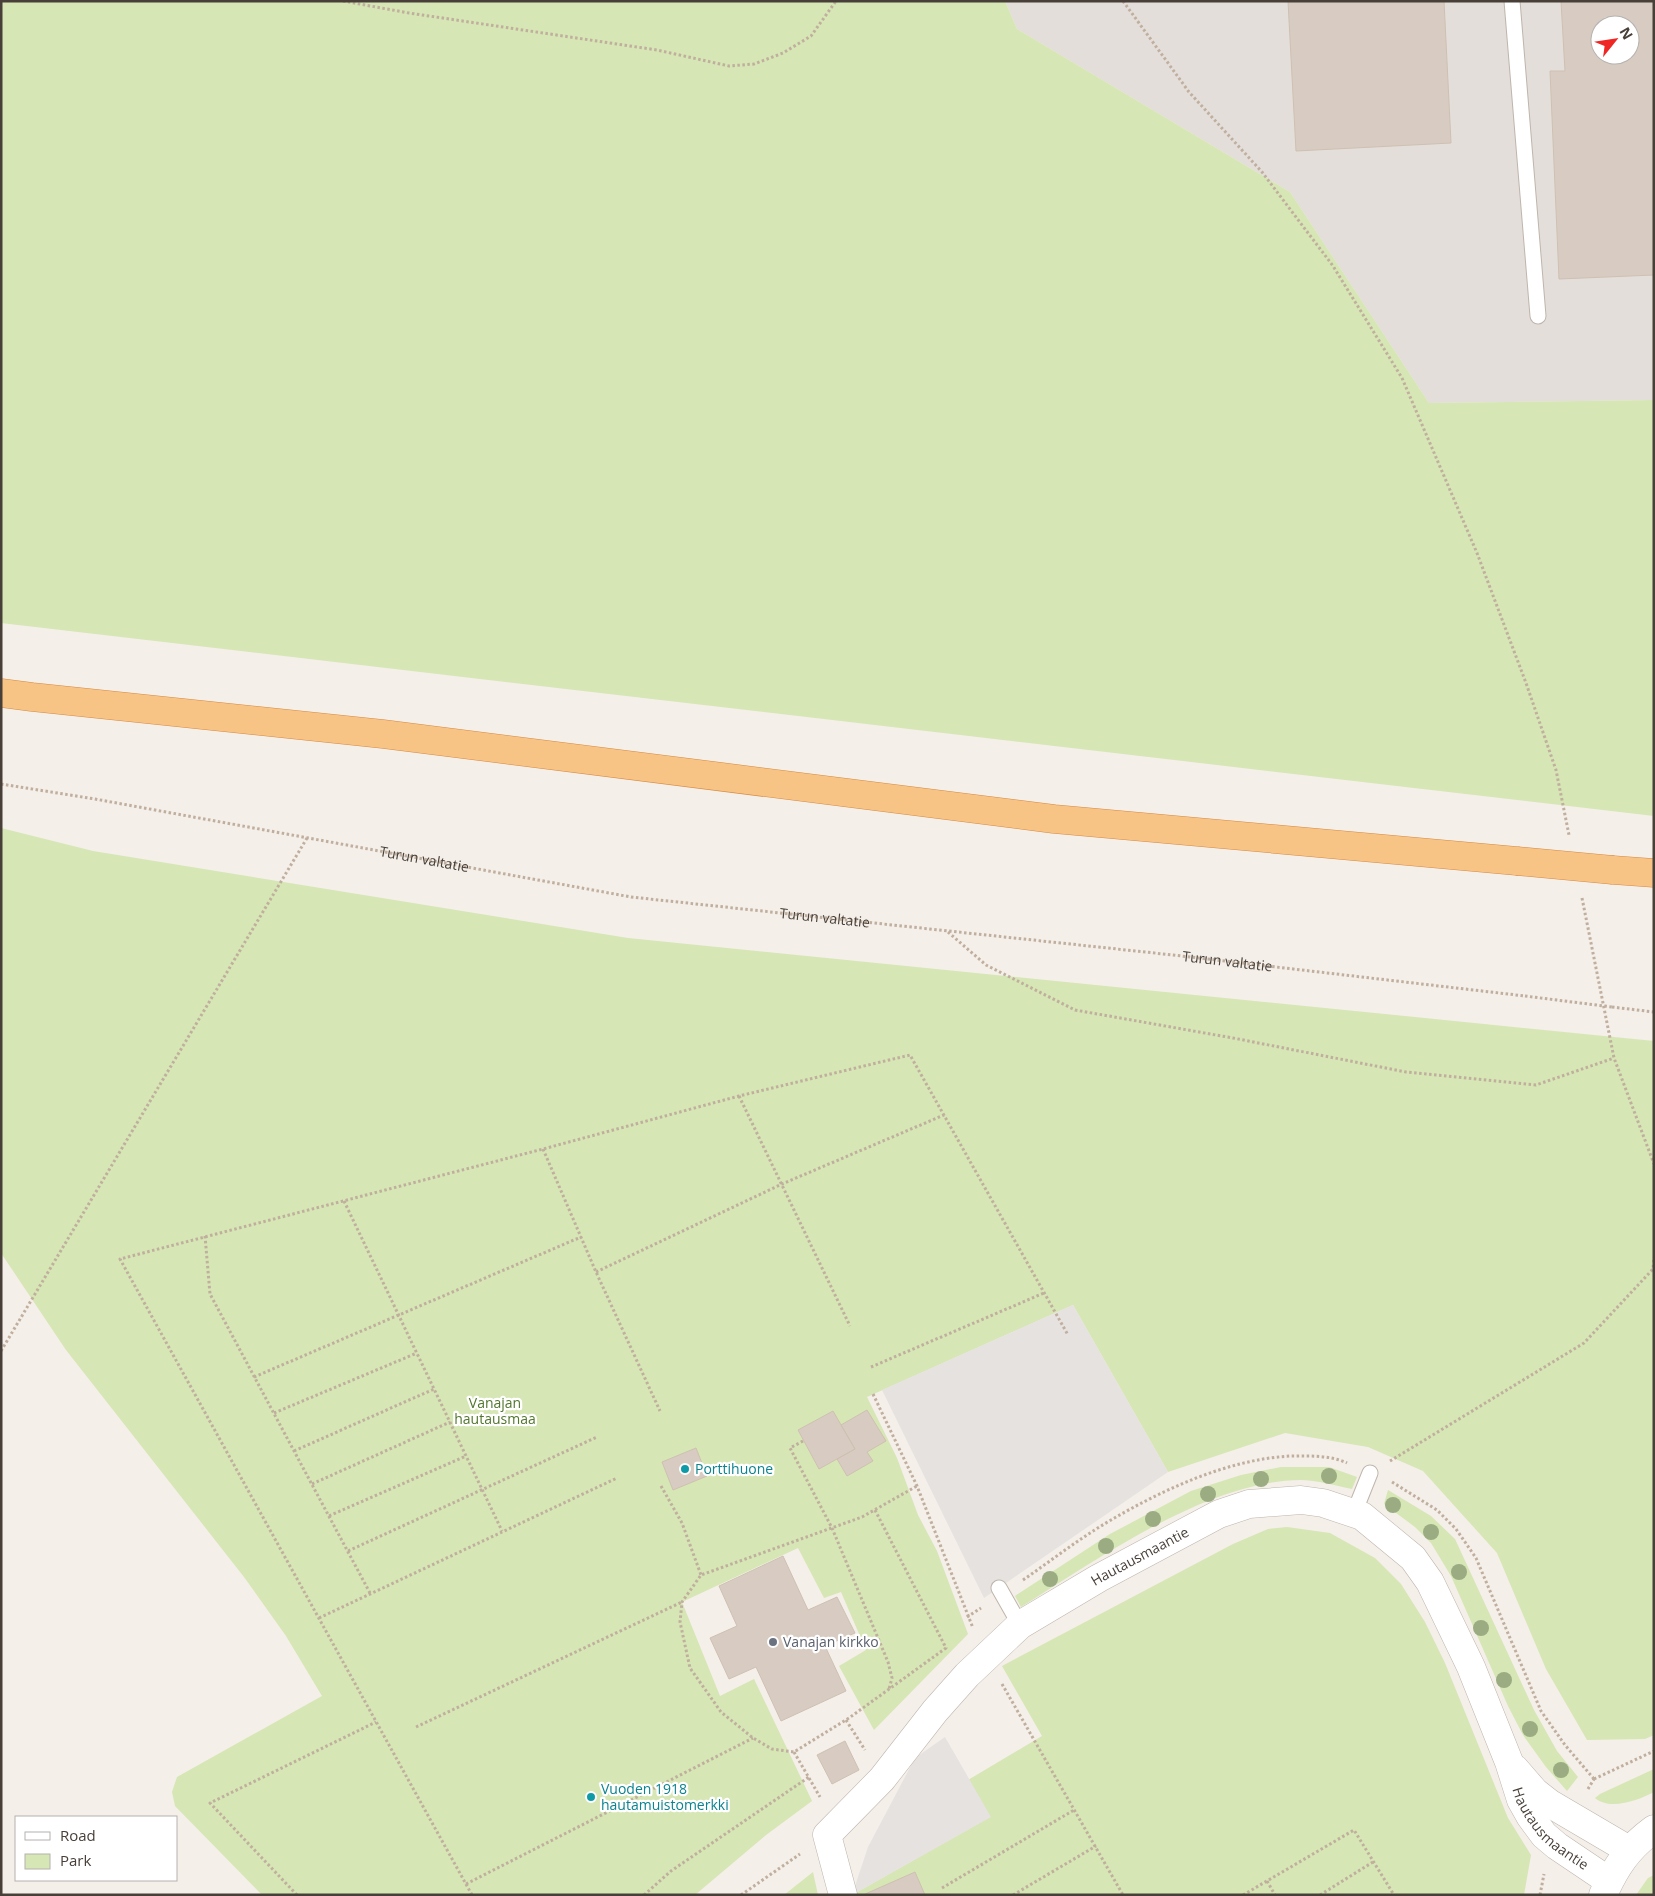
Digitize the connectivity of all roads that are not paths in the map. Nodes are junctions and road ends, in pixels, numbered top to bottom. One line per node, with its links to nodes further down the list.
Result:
1 (1512, 1): 2 (lane)
2 (1538, 316)
3 (1, 692): 4 (highway, bridge)
4 (1654, 873)
5 (1370, 1473): 6 (lane)
6 (1354, 1513): 8 (street, Hautausmaantie); 9 (street, Hautausmaantie)
7 (1001, 1591): 8 (lane)
8 (1020, 1625): 13 (street, Hautausmaantie)
9 (1509, 1762): 11 (street, Hautausmaantie); 12 (street, Hautausmaantie)
10 (1654, 1829): 11 (street)
11 (1629, 1850): 12 (street)
12 (1606, 1888)
13 (843, 1895)

